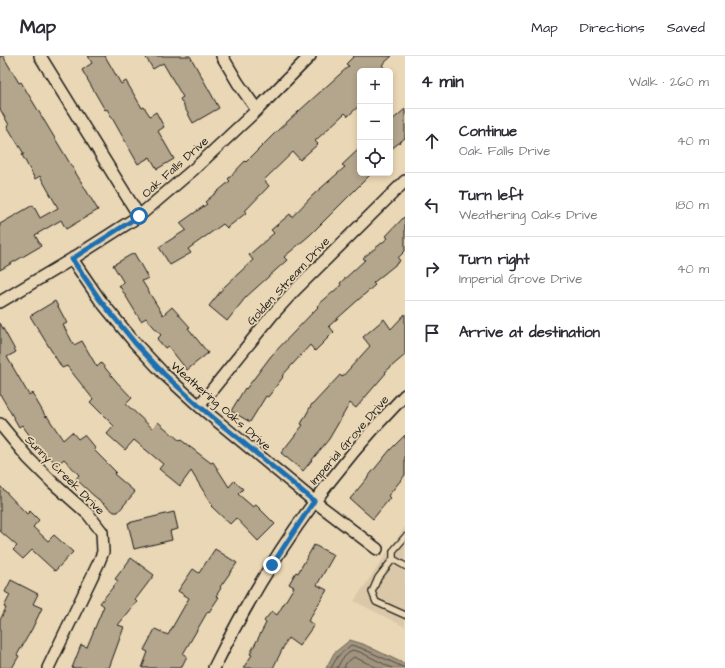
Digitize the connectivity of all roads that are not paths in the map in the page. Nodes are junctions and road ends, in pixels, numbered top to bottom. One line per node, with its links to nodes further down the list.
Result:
1 (40, 56): 6 (street)
2 (222, 56): 4 (street)
3 (310, 56): 4 (street, Oak Falls Drive)
4 (257, 110): 6 (street, Oak Falls Drive)
5 (405, 181): 10 (street, Golden Stream Drive)
6 (139, 216): 7 (street, Oak Falls Drive)
7 (72, 259): 8 (street, Oak Falls Drive); 10 (street, Weathering Oaks Drive)
8 (0, 302)
9 (405, 395): 12 (street, Imperial Grove Drive)
10 (199, 406): 12 (street, Weathering Oaks Drive)
11 (0, 424): 18 (street, Sunny Creek Drive)
12 (314, 501): 14 (street, Weathering Oaks Drive); 19 (street, Imperial Grove Drive)
13 (405, 537): 15 (lane)
14 (377, 549)
15 (393, 559): 16 (lane); 17 (lane)
16 (405, 566)
17 (405, 615)
18 (48, 668)
19 (214, 668)

